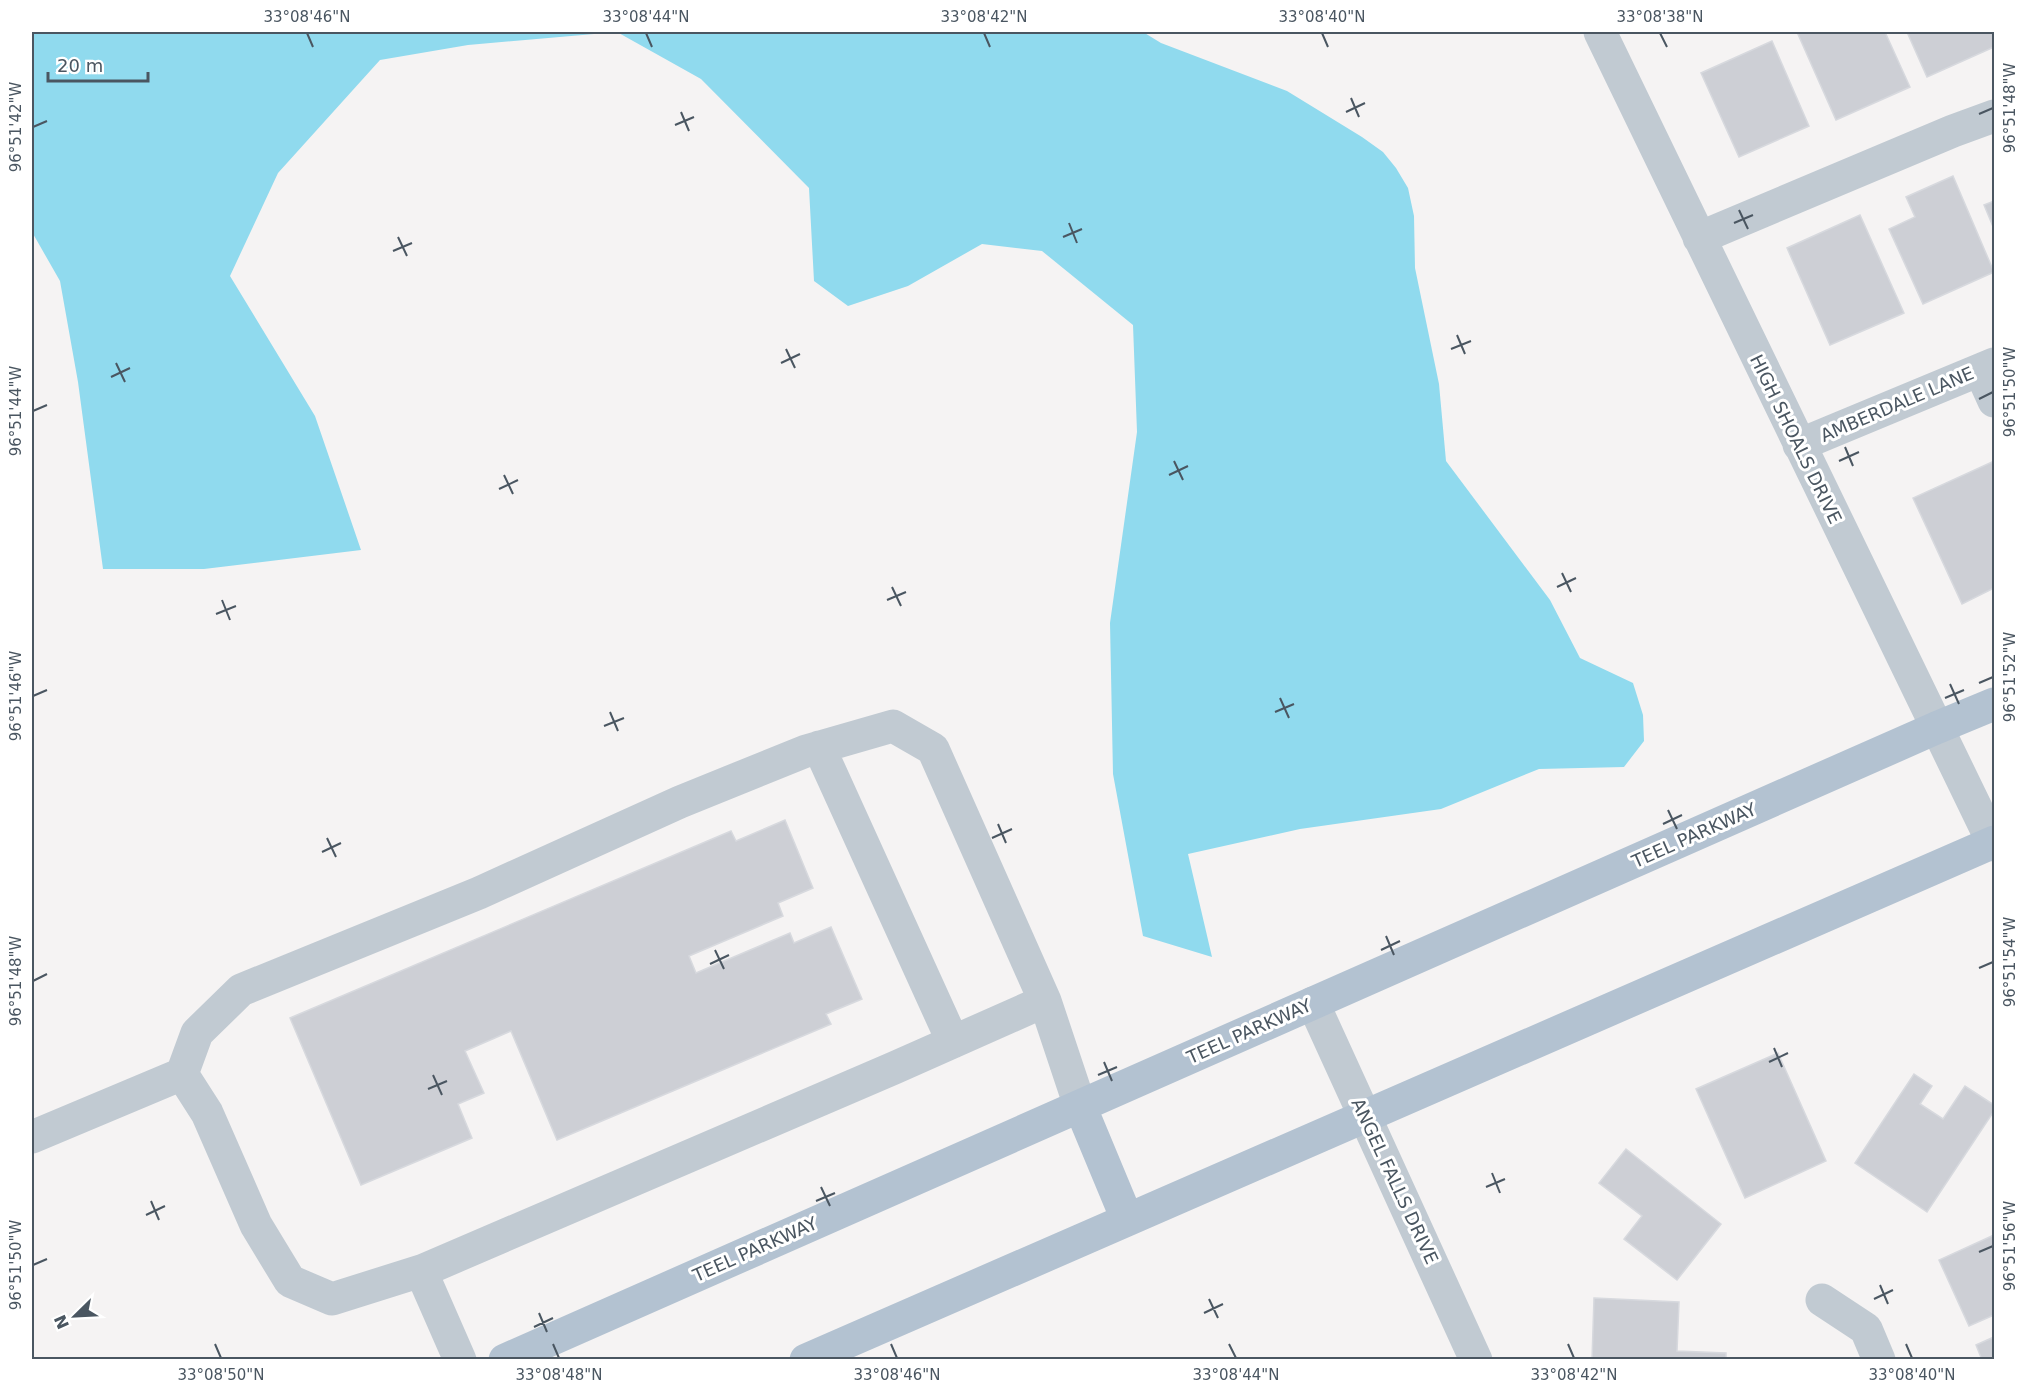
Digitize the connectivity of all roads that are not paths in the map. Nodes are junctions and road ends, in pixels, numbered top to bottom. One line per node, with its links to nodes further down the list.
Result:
1 (1599, 32): 3 (street, HIGH SHOALS DRIVE)
2 (1995, 116): 3 (street)
3 (1699, 238): 6 (street, HIGH SHOALS DRIVE)
4 (1987, 367): 5 (street); 6 (street, AMBERDALE LANE)
5 (1995, 401)
6 (1800, 445): 8 (street, HIGH SHOALS DRIVE)
7 (1995, 704): 8 (main road, TEEL PARKWAY)
8 (1936, 728): 10 (street, HIGH SHOALS DRIVE); 12 (main road, TEEL PARKWAY)
9 (819, 747): 11 (street); 13 (street); 14 (street)
10 (1994, 843): 16 (main road)
11 (1045, 1001): 13 (street); 15 (street)
12 (1313, 1003): 15 (main road, TEEL PARKWAY); 16 (street, ANGEL FALLS DRIVE)
13 (952, 1042): 19 (street)
14 (182, 1074): 17 (street); 19 (street)
15 (1080, 1106): 18 (main road); 22 (main road, TEEL PARKWAY)
16 (1366, 1116): 18 (main road); 24 (street, ANGEL FALLS DRIVE)
17 (32, 1137)
18 (1127, 1220): 23 (main road)
19 (421, 1271): 21 (street)
20 (1822, 1300): 25 (street)
21 (460, 1359)
22 (505, 1359)
23 (806, 1359)
24 (1476, 1359)
25 (1878, 1359)

